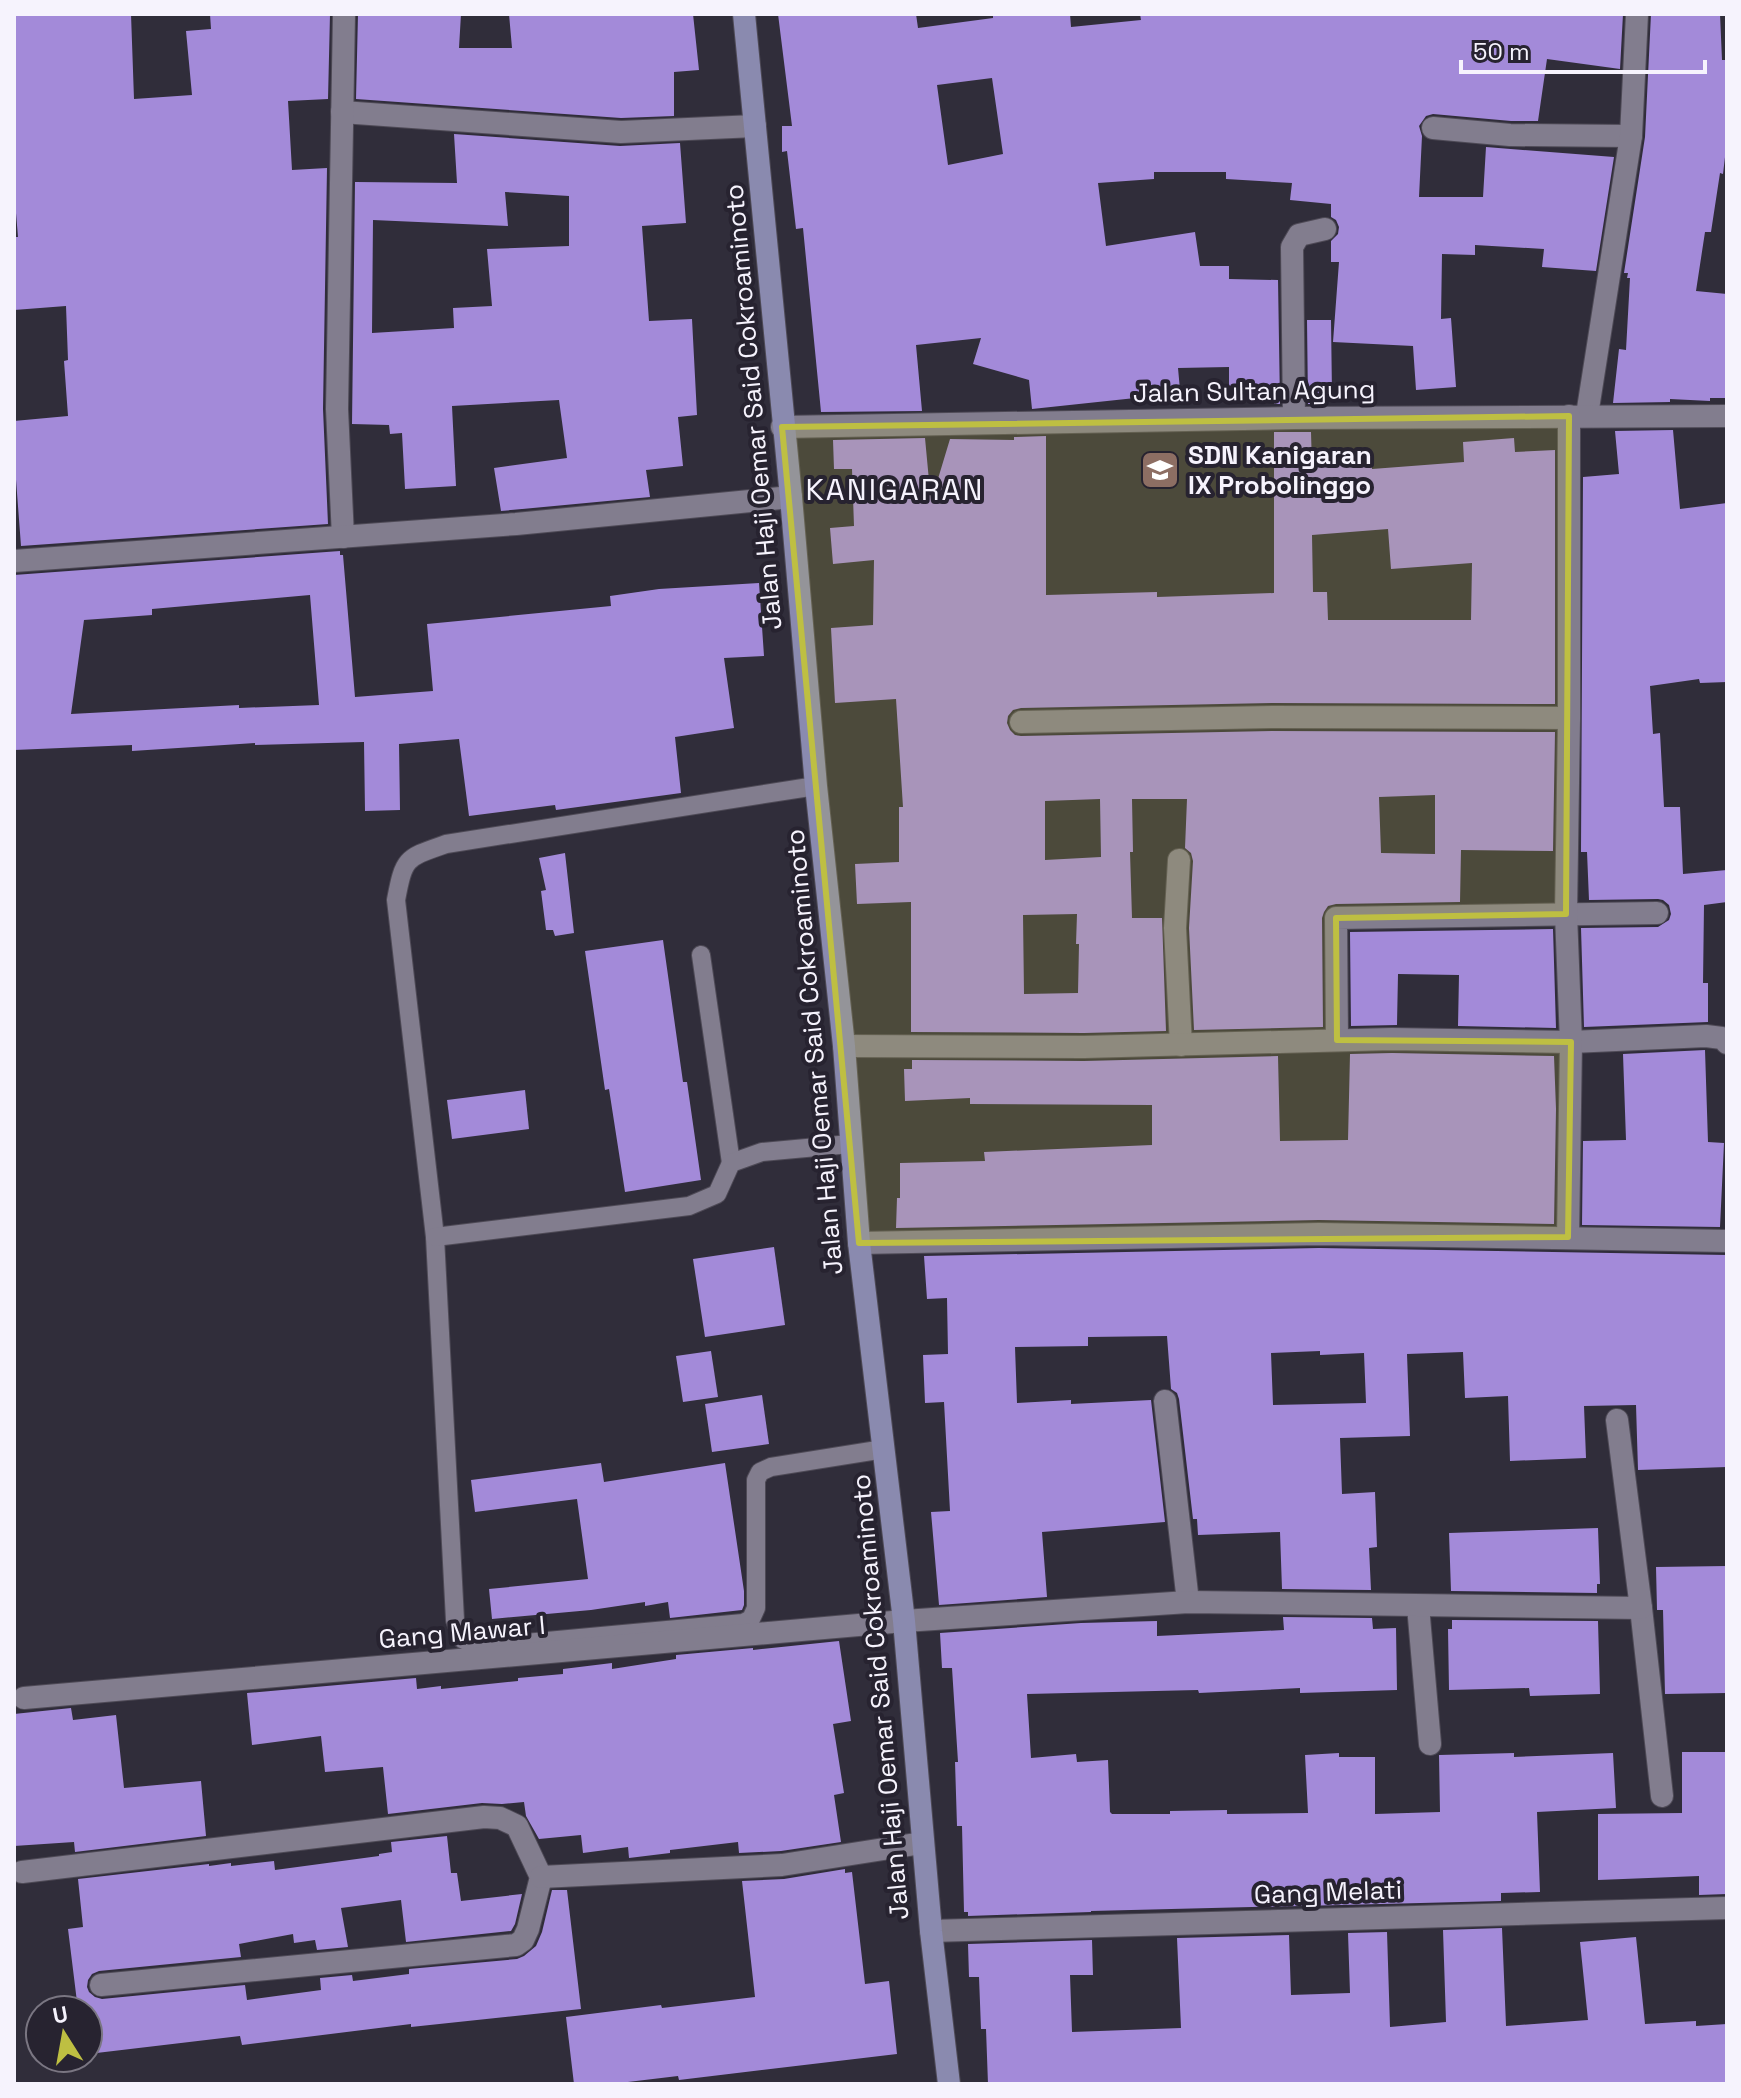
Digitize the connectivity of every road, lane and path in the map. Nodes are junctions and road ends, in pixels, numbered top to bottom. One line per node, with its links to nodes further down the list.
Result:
1 (344, 14): 4 (street)
2 (744, 14): 5 (main road, Jalan Haji Oemar Said Cokroaminoto)
3 (1637, 14): 7 (street)
4 (342, 112): 5 (street); 14 (street)
5 (755, 126): 12 (main road, Jalan Haji Oemar Said Cokroaminoto)
6 (1433, 128): 7 (street)
7 (1631, 136): 9 (street)
8 (1325, 229): 11 (street)
9 (1578, 416): 10 (street, Jalan Sultan Agung); 11 (street, Jalan Sultan Agung); 16 (street)
10 (1727, 416)
11 (1294, 418): 12 (street, Jalan Sultan Agung)
12 (782, 427): 13 (main road, Jalan Haji Oemar Said Cokroaminoto)
13 (791, 497): 14 (street); 18 (main road, Jalan Haji Oemar Said Cokroaminoto)
14 (343, 537): 15 (street)
15 (14, 561)
16 (1569, 718): 17 (street); 21 (street)
17 (1021, 722)
18 (816, 786): 27 (main road, Jalan Haji Oemar Said Cokroaminoto); 30 (lane)
19 (1179, 860): 26 (street)
20 (1657, 913): 21 (street)
21 (1566, 914): 23 (street); 24 (street)
22 (701, 955): 29 (lane)
23 (1337, 1040): 24 (street); 26 (street)
24 (1571, 1042): 25 (street); 31 (street)
25 (1727, 1043)
26 (1181, 1045): 27 (street)
27 (844, 1046): 28 (main road, Jalan Haji Oemar Said Cokroaminoto)
28 (850, 1144): 29 (lane); 33 (main road, Jalan Haji Oemar Said Cokroaminoto)
29 (731, 1163): 30 (lane)
30 (435, 1237): 36 (lane)
31 (1568, 1237): 32 (street); 33 (street)
32 (1727, 1241)
33 (859, 1243): 36 (main road, Jalan Haji Oemar Said Cokroaminoto)
34 (1165, 1401): 37 (street)
35 (1617, 1420): 39 (street)
36 (884, 1449): 40 (main road, Jalan Haji Oemar Said Cokroaminoto)
37 (1188, 1602): 38 (street, Gang Mawar I); 40 (street, Gang Mawar I)
38 (1418, 1606): 39 (street, Gang Mawar I); 42 (street)
39 (1641, 1608): 43 (street)
40 (904, 1621): 41 (street, Gang Mawar I); 44 (main road, Jalan Haji Oemar Said Cokroaminoto)
41 (24, 1698)
42 (1430, 1744)
43 (1662, 1796)
44 (922, 1843): 46 (street); 48 (main road, Jalan Haji Oemar Said Cokroaminoto)
45 (22, 1872): 46 (street)
46 (541, 1877): 49 (street)
47 (1727, 1908): 48 (street, Gang Melati)
48 (931, 1931): 50 (main road, Jalan Haji Oemar Said Cokroaminoto)
49 (101, 1985)
50 (949, 2084)

